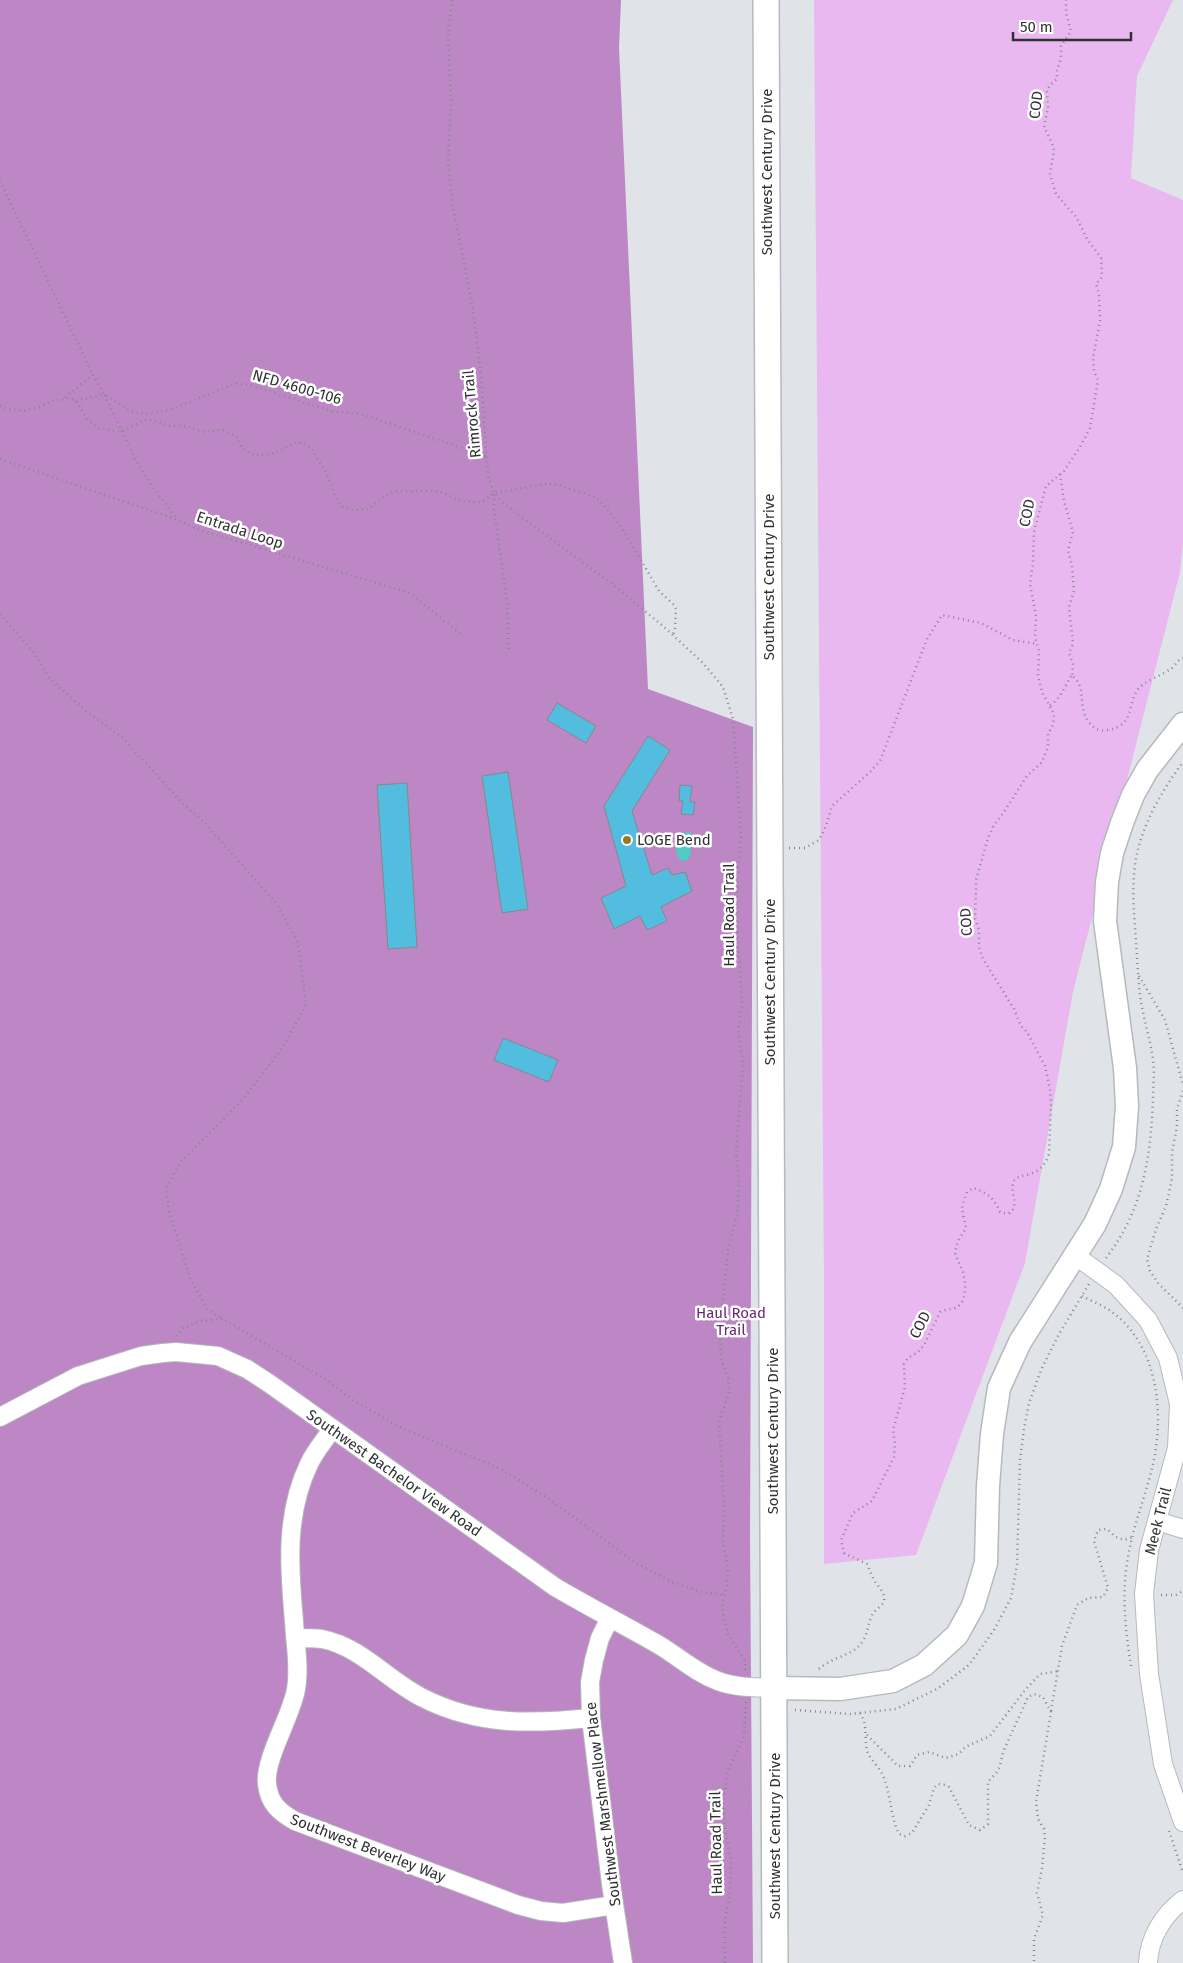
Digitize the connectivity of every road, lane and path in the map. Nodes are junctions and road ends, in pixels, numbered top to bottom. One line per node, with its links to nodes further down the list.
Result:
1 (452, 0): 11 (path, Rimrock Trail)
2 (766, 0): 25 (main road, Southwest Century Drive)
3 (1066, 0): 13 (path, COD)
4 (0, 181): 5 (path, NFD 4600-106)
5 (93, 375): 6 (path, NFD 4600-106); 7 (path)
6 (104, 394): 8 (path); 10 (path); 11 (path, NFD 4600-106)
7 (63, 398): 8 (path); 9 (path)
8 (76, 401): 10 (path)
9 (0, 406)
10 (121, 432): 14 (path); 15 (path)
11 (486, 456): 14 (path, Rimrock Trail)
12 (0, 460): 15 (path, Entrada Loop)
13 (1060, 474): 19 (path, COD); 22 (path)
14 (494, 492): 17 (path); 17 (path); 20 (path, Rimrock Trail)
15 (178, 520): 18 (path, Entrada Loop)
16 (0, 614): 31 (path)
17 (673, 635): 40 (path, Haul Road Trail)
18 (463, 636)
19 (1038, 644): 23 (path, COD); 25 (path)
20 (509, 650)
21 (1183, 658): 22 (path)
22 (1072, 675): 23 (path)
23 (1050, 705): 45 (path, COD)
24 (1183, 724): 29 (street)
25 (770, 848): 46 (main road, Southwest Century Drive)
26 (1138, 975): 27 (path)
27 (1183, 1085)
28 (1183, 1090): 30 (path)
29 (1076, 1256): 35 (street, Meek Trail); 45 (street)
30 (1183, 1308)
31 (223, 1319): 32 (path); 40 (path)
32 (163, 1353): 33 (street, Southwest Bachelor View Road); 34 (street, Southwest Bachelor View Road)
33 (0, 1417)
34 (332, 1429): 41 (street, Southwest Bachelor View Road); 42 (street, Southwest Beverley Way)
35 (1157, 1522): 36 (street); 39 (street, Meek Trail)
36 (1183, 1529)
37 (1133, 1537): 43 (path)
38 (1183, 1591): 39 (path)
39 (1144, 1594): 51 (street, Meek Trail)
40 (725, 1595): 44 (path, Haul Road Trail)
41 (610, 1618): 44 (street, Southwest Bachelor View Road); 49 (street, Southwest Marshmellow Place)
42 (295, 1638): 49 (street); 53 (street, Southwest Beverley Way)
43 (1059, 1671): 47 (path); 50 (path)
44 (746, 1687): 46 (street, Southwest Bachelor View Road); 55 (path, Haul Road Trail)
45 (805, 1687): 46 (street)
46 (775, 1688): 56 (main road, Southwest Century Drive)
47 (1051, 1712): 50 (path); 57 (path)
48 (860, 1713): 50 (path)
49 (591, 1718): 53 (street, Southwest Marshmellow Place)
50 (866, 1734)
51 (1183, 1822)
52 (1183, 1900): 58 (street)
53 (614, 1905): 54 (street, Southwest Marshmellow Place)
54 (623, 1963)
55 (725, 1963)
56 (775, 1963)
57 (1034, 1963)
58 (1148, 1963)

